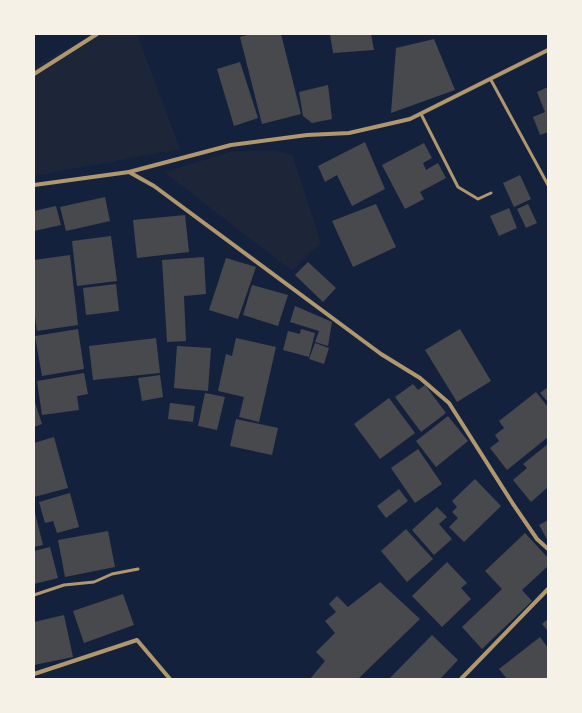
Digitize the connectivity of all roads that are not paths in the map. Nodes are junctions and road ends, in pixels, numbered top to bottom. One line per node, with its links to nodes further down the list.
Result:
1 (97, 34): 3 (street)
2 (548, 50): 4 (street)
3 (34, 74)
4 (491, 80): 5 (street); 7 (lane)
5 (421, 114): 6 (street); 9 (lane)
6 (130, 172): 8 (street); 10 (street)
7 (548, 184)
8 (34, 185)
9 (491, 193)
10 (548, 549)
11 (138, 569): 13 (lane)
12 (548, 589): 16 (street)
13 (34, 595)
14 (34, 674): 15 (street)
15 (170, 679)
16 (461, 679)

